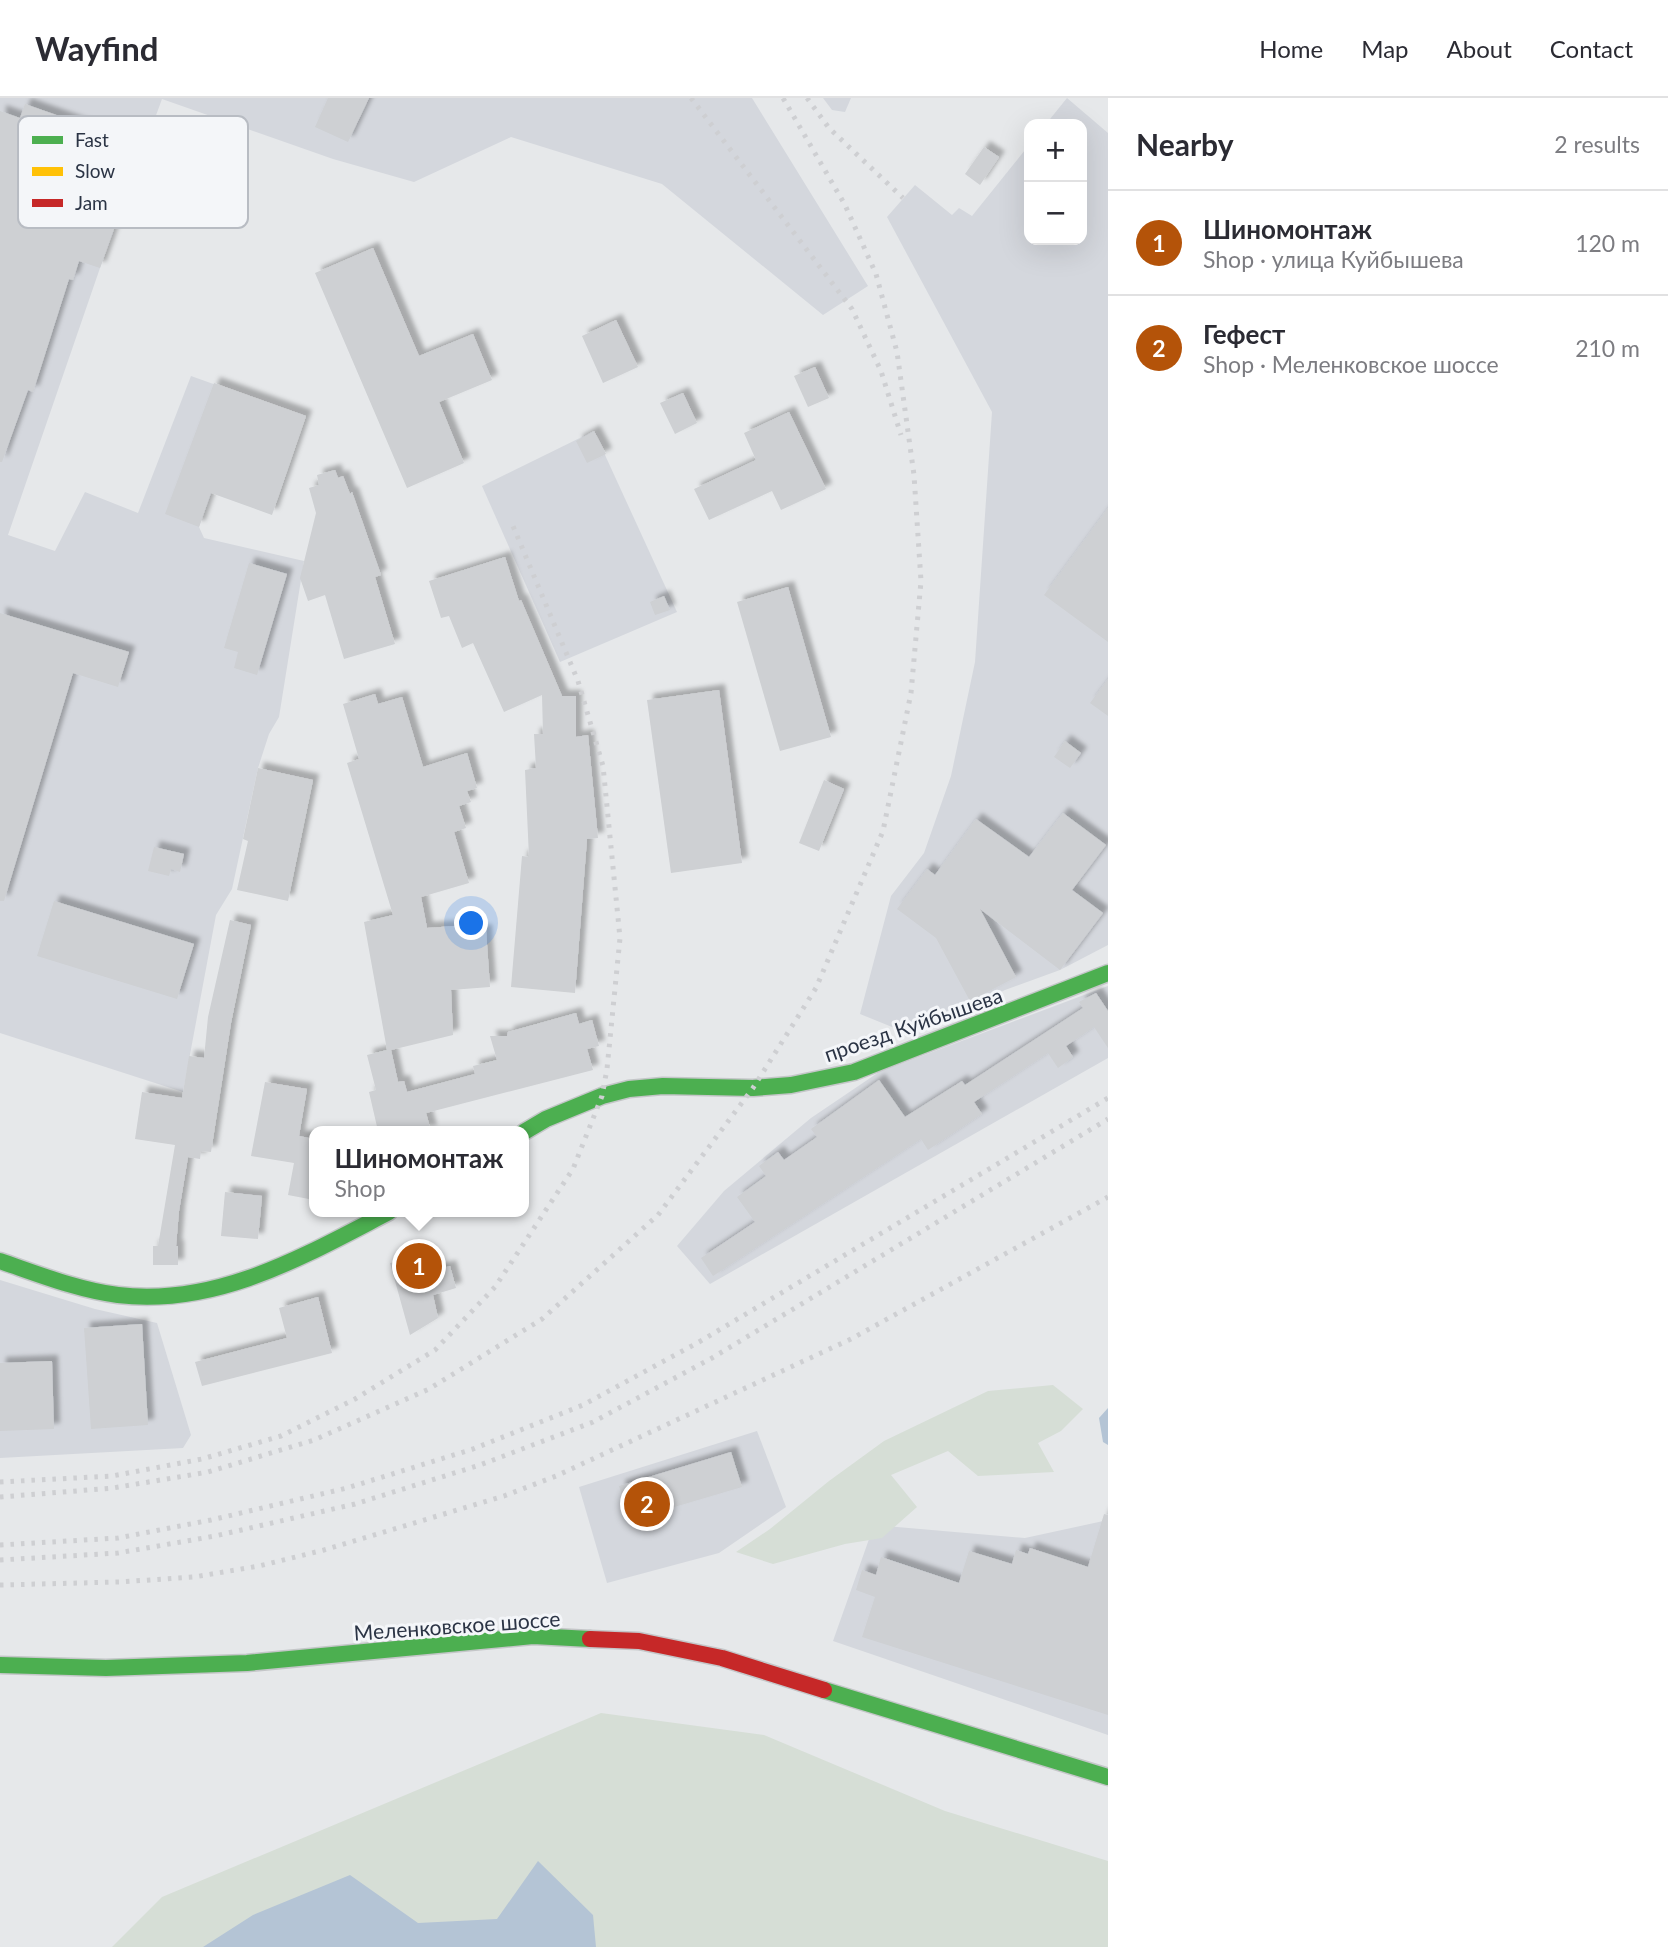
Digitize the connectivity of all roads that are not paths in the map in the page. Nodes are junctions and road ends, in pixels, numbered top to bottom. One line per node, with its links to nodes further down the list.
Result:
1 (1108, 973): 2 (main road, проезд Куйбышева)
2 (529, 1130)
3 (379, 1217): 4 (main road)
4 (0, 1261)
5 (0, 1665): 6 (main road, Меленковское шоссе)
6 (1108, 1777)

